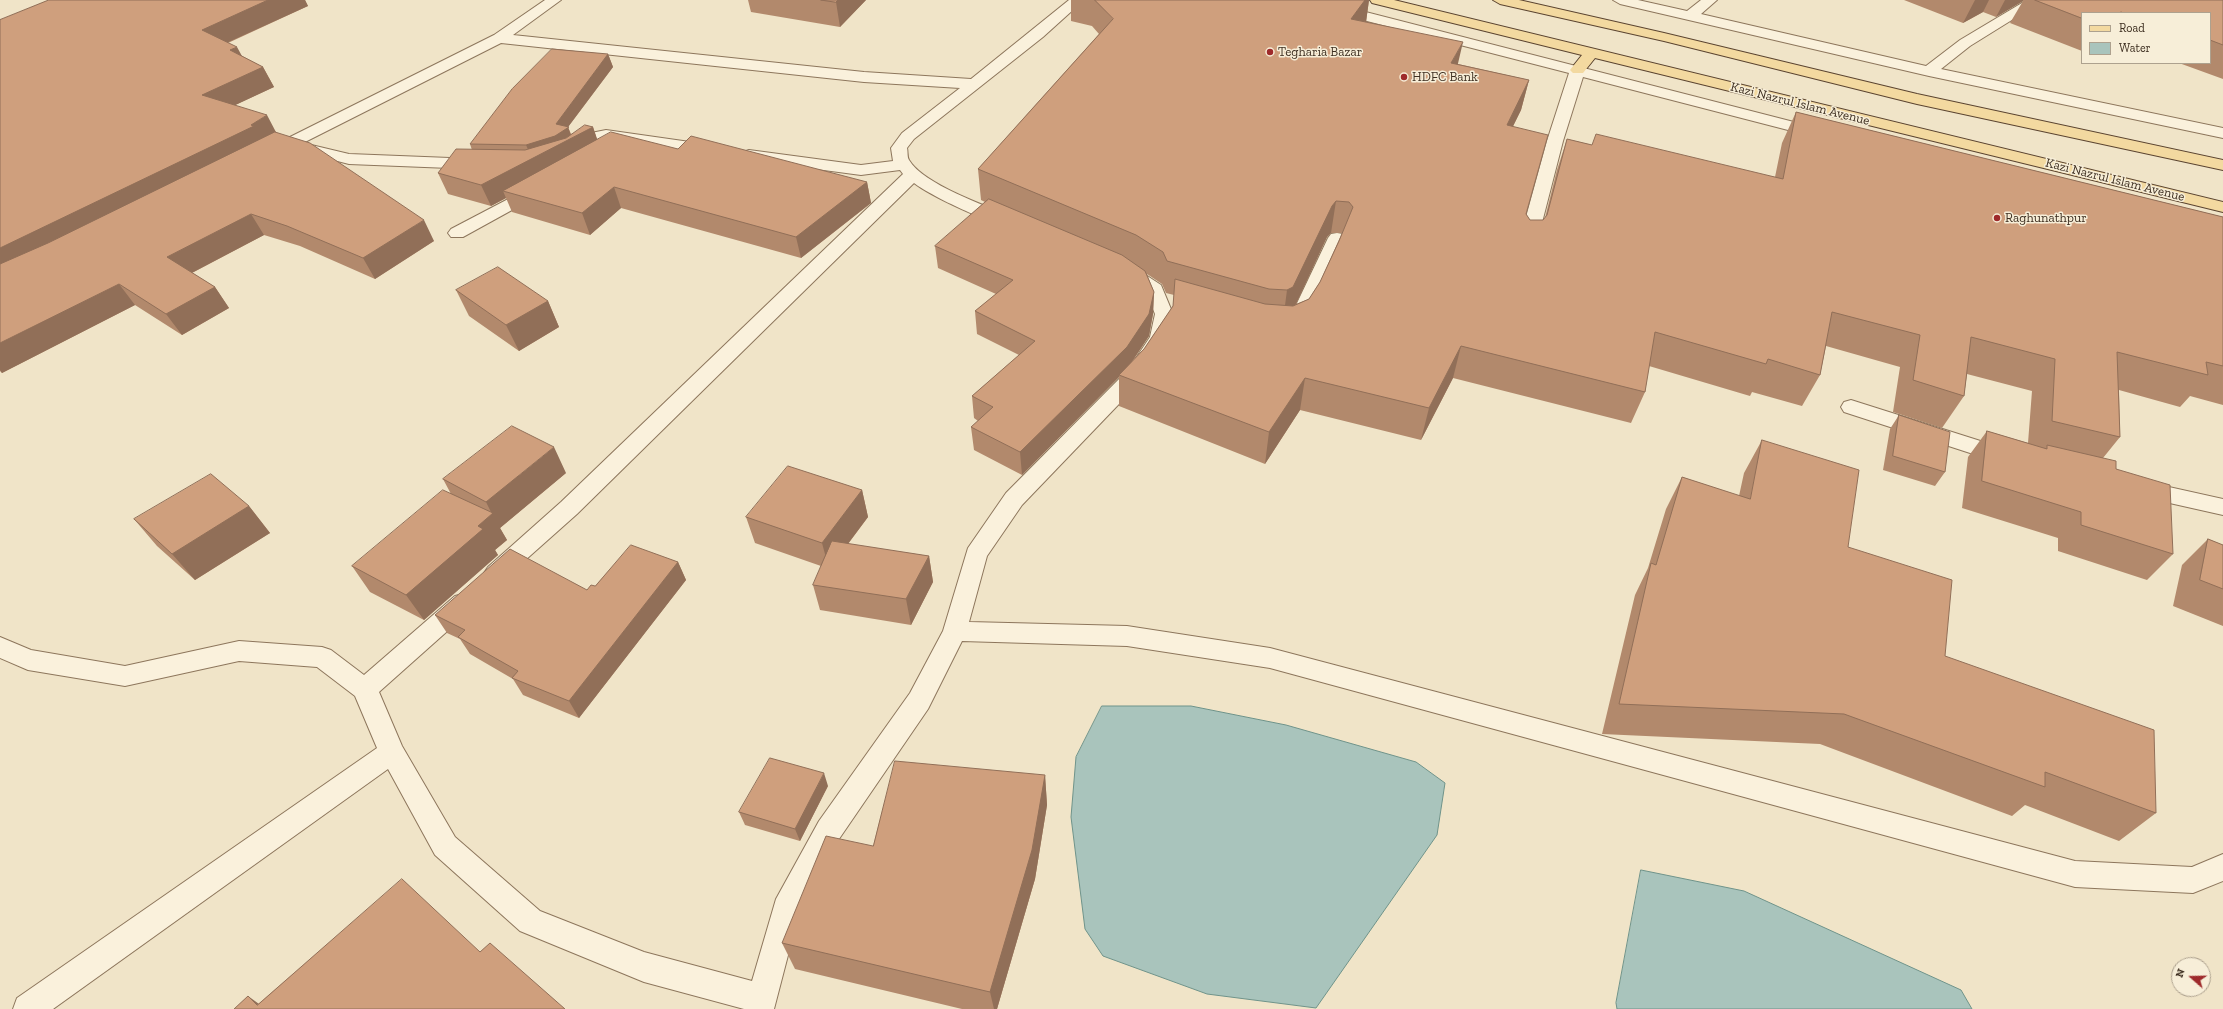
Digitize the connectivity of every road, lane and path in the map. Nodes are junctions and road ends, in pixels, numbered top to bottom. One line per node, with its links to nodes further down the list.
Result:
1 (554, 0): 10 (street)
2 (1076, 0): 14 (street)
3 (1302, 0): 12 (street)
4 (1377, 0): 11 (main road, Kazi Nazrul Islam Avenue)
5 (1500, 0): 23 (main road)
6 (1620, 0): 9 (street)
7 (1710, 0): 9 (street)
8 (2037, 0): 13 (street)
9 (1690, 16): 13 (street)
10 (499, 38): 14 (street); 18 (street)
11 (1591, 53): 12 (main road); 26 (main road, Kazi Nazrul Islam Avenue)
12 (1578, 70): 16 (street); 30 (street)
13 (1929, 71): 15 (street)
14 (972, 84): 24 (street)
15 (2223, 133)
16 (1831, 136)
17 (620, 138): 19 (street); 21 (street); 24 (street)
18 (288, 144): 20 (street); 22 (street)
19 (606, 152)
20 (267, 154)
21 (560, 157)
22 (488, 164)
23 (2223, 165)
24 (907, 170): 27 (street); 41 (street)
25 (551, 182): 28 (street)
26 (2223, 207)
27 (1020, 226)
28 (457, 233)
29 (1337, 238): 34 (street)
30 (1527, 246)
31 (1108, 263): 32 (street)
32 (1158, 298): 33 (street); 39 (street)
33 (1181, 304)
34 (1286, 330)
35 (1851, 407): 36 (street)
36 (2025, 462)
37 (2119, 485): 38 (street)
38 (2223, 507)
39 (955, 631): 43 (street); 44 (street)
40 (0, 647): 41 (street)
41 (365, 689): 42 (street)
42 (392, 752): 44 (street); 45 (street)
43 (2223, 867)
44 (760, 1003)
45 (28, 1009)

